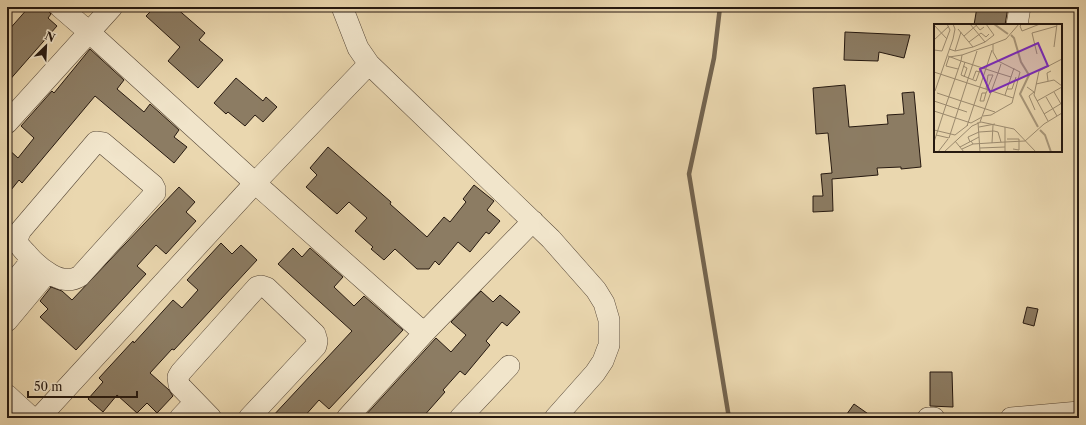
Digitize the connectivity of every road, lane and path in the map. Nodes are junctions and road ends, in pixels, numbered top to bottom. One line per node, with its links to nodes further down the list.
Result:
1 (60, 7): 6 (street)
2 (112, 7): 6 (street)
3 (342, 7): 7 (street)
4 (1020, 7): 5 (street)
5 (1017, 24)
6 (89, 32): 8 (street); 9 (street)
7 (369, 64): 9 (street); 10 (street)
8 (7, 123)
9 (255, 183): 14 (street); 20 (street)
10 (533, 221): 14 (street); 25 (street)
11 (40, 267): 11 (street); 12 (street); 13 (street)
12 (7, 290)
13 (7, 321)
14 (424, 333): 23 (street)
15 (509, 366): 24 (street)
16 (7, 396): 19 (street)
17 (1079, 412): 28 (street)
18 (205, 413): 21 (street); 22 (street)
19 (32, 418)
20 (39, 418)
21 (180, 418)
22 (249, 418)
23 (347, 418)
24 (460, 418)
25 (555, 418)
26 (928, 418): 27 (street)
27 (934, 418)
28 (1011, 418)

